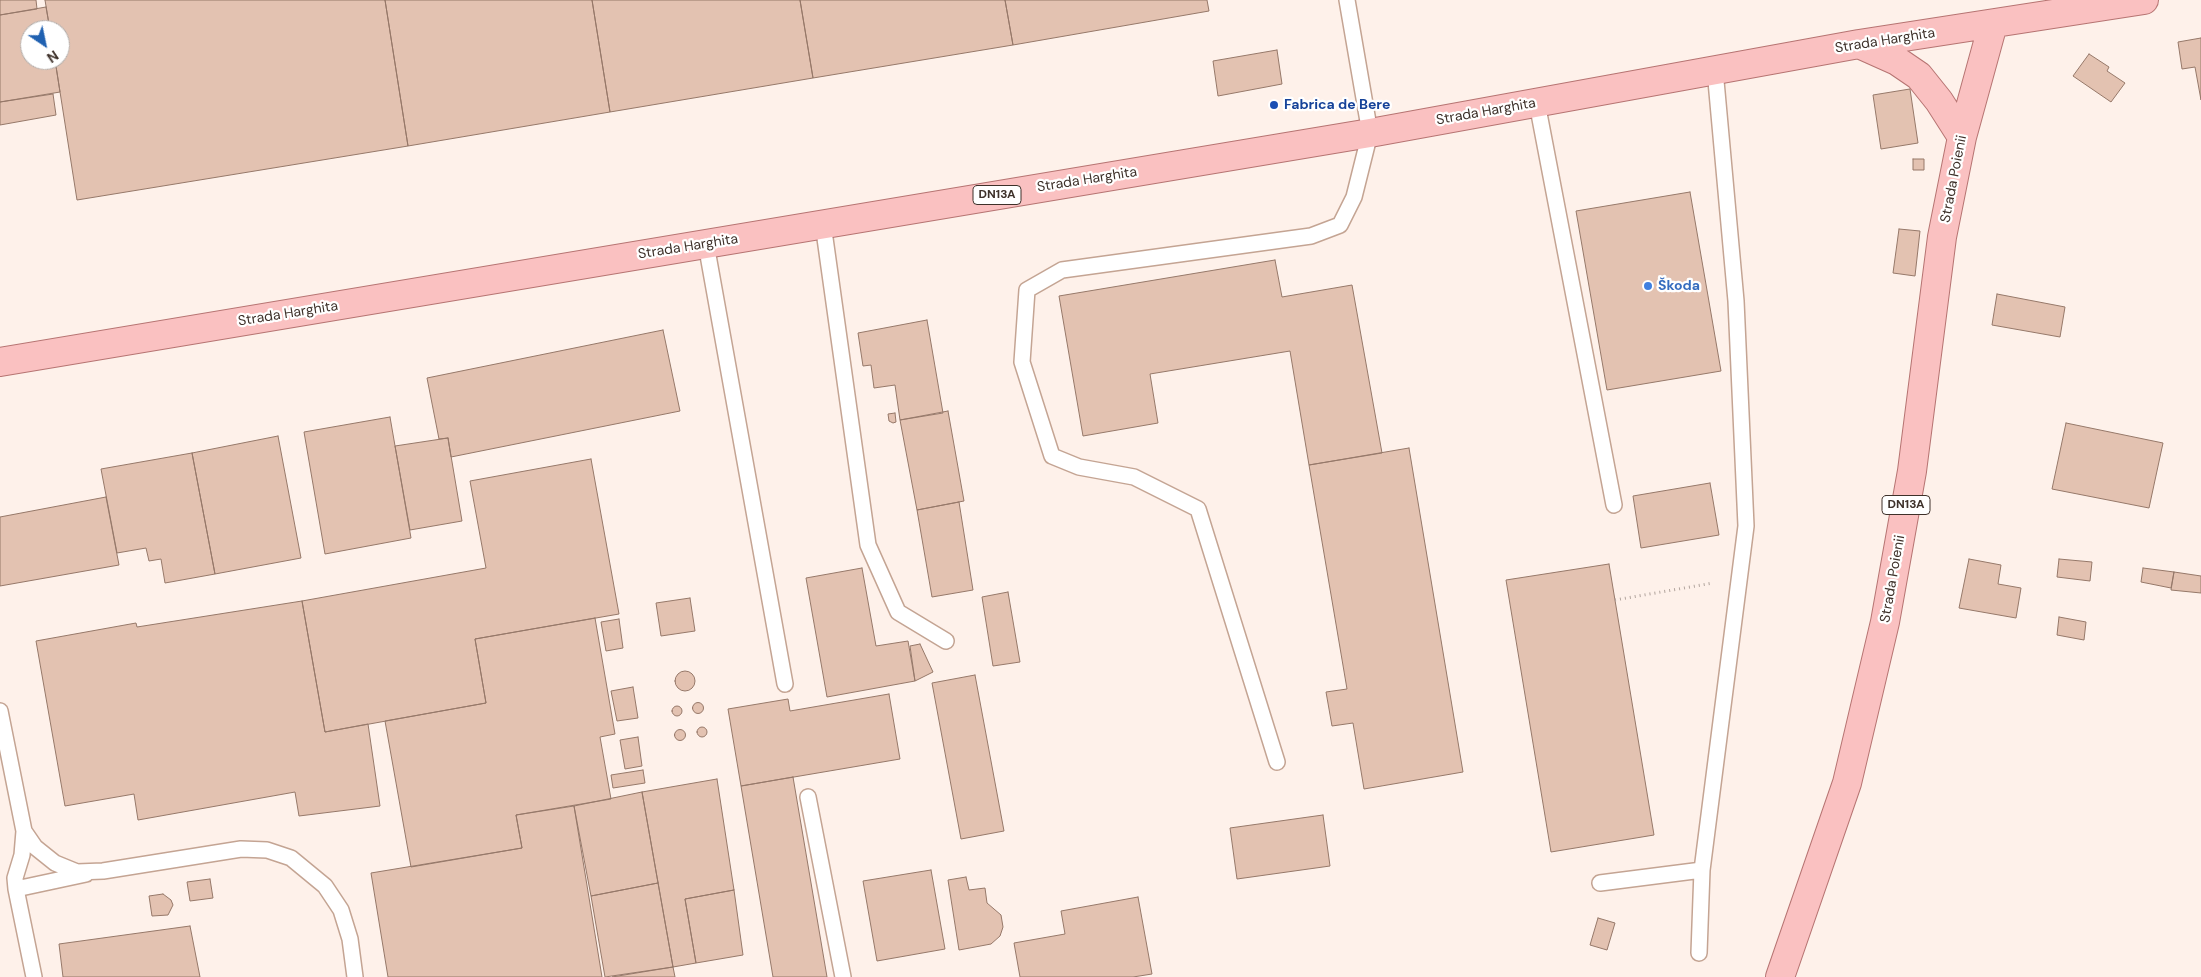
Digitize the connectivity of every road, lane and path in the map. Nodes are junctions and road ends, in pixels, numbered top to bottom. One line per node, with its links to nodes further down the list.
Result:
1 (1347, 0): 7 (lane)
2 (2144, 0): 3 (main road, Strada Harghita / DN13A)
3 (1993, 24): 4 (main road, Strada Harghita / DN13A); 8 (main road, Strada Poienii / DN13A)
4 (1858, 44): 5 (main road, Strada Harghita / DN13A); 8 (main road)
5 (1716, 70): 6 (main road, Strada Harghita / DN13A); 13 (lane)
6 (1537, 103): 7 (main road, Strada Harghita / DN13A); 12 (lane)
7 (1370, 133): 9 (main road, Strada Harghita / DN13A); 18 (lane)
8 (1962, 137): 29 (main road, Strada Poienii / DN13A)
9 (823, 224): 10 (main road, Strada Harghita / DN13A); 15 (lane)
10 (706, 244): 11 (main road, Strada Harghita / DN13A); 16 (lane)
11 (0, 362)
12 (1614, 505)
13 (1738, 579): 14 (path); 21 (lane)
14 (1615, 600)
15 (946, 641)
16 (785, 684)
17 (0, 712): 20 (lane)
18 (1277, 762)
19 (808, 797): 28 (lane)
20 (24, 831): 22 (lane); 24 (lane)
21 (1702, 870): 23 (lane); 25 (lane)
22 (102, 871): 24 (lane); 27 (lane)
23 (1600, 884)
24 (16, 889): 26 (lane)
25 (1699, 953)
26 (34, 977)
27 (355, 977)
28 (843, 977)
29 (1780, 977)

